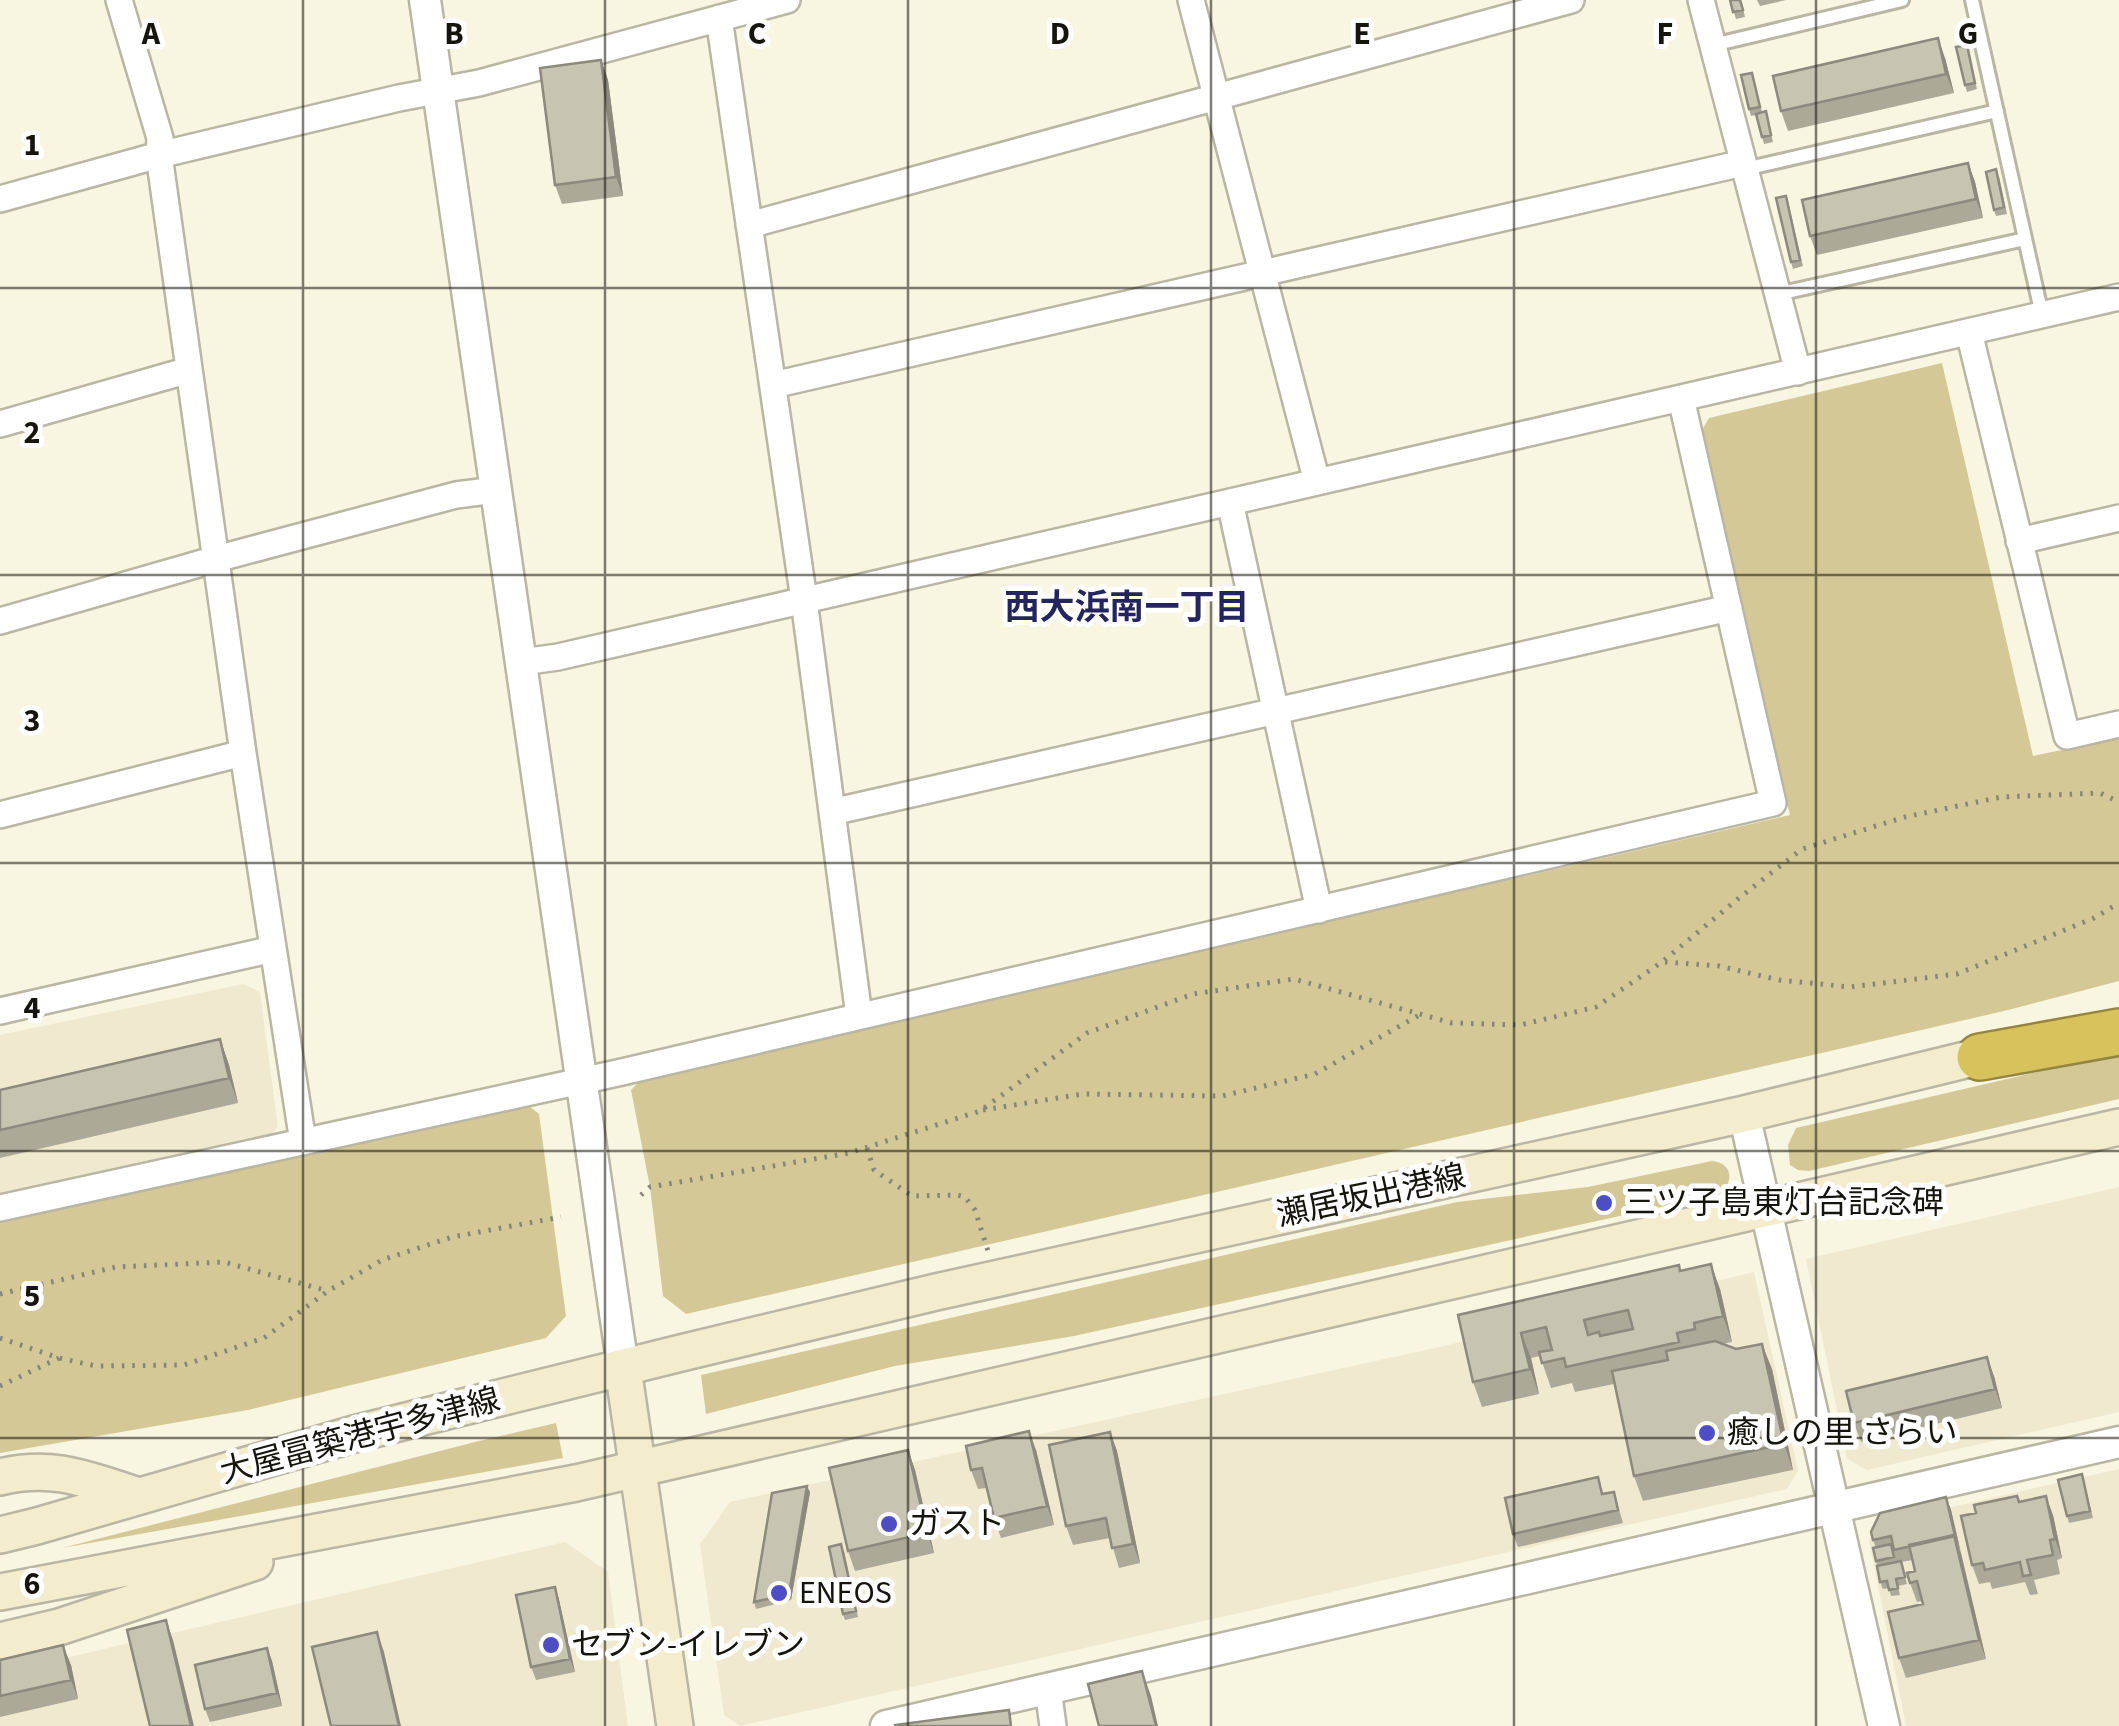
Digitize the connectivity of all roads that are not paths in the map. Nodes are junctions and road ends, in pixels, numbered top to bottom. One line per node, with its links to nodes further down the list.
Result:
1 (120, 0): 14 (street)
2 (426, 0): 11 (street)
3 (787, 0): 9 (street)
4 (1191, 0): 12 (street)
5 (1571, 0): 12 (street)
6 (1701, 0): 10 (street)
7 (1902, 0): 10 (lane)
8 (1972, 0): 13 (lane)
9 (720, 18): 11 (street); 17 (street)
10 (1713, 45): 15 (street)
11 (438, 90): 14 (street); 30 (street)
12 (1216, 97): 17 (street); 19 (street)
13 (1997, 112): 15 (lane); 18 (lane)
14 (159, 156): 16 (street); 24 (street)
15 (1744, 166): 19 (street); 20 (street)
16 (0, 199)
17 (749, 225): 26 (street)
18 (2025, 239): 20 (lane); 22 (lane)
19 (1262, 273): 26 (street); 29 (street)
20 (1778, 294): 25 (street)
21 (2119, 298): 22 (street)
22 (2042, 315): 23 (street)
23 (1969, 332): 25 (street); 33 (street)
24 (190, 370): 28 (street); 34 (street)
25 (1798, 372): 27 (street)
26 (773, 385): 35 (street)
27 (1682, 398): 29 (street); 36 (street)
28 (0, 424)
29 (1317, 482): 31 (street)
30 (496, 490): 34 (street); 38 (street)
31 (1230, 502): 35 (street); 39 (street)
32 (2119, 518): 33 (street)
33 (2018, 540): 40 (street)
34 (216, 559): 37 (street); 41 (street)
35 (804, 600): 38 (street); 42 (street)
36 (1728, 608): 39 (street); 44 (street)
37 (0, 621)
38 (522, 662): 51 (street)
39 (1275, 711): 42 (street); 44 (street)
40 (2119, 724)
41 (243, 753): 43 (street); 45 (street)
42 (832, 812): 47 (street)
43 (0, 816)
44 (1319, 910): 47 (street)
45 (273, 949): 46 (street); 54 (street)
46 (0, 1010)
47 (859, 1016): 51 (street)
48 (2119, 1020): 50 (main road, 瀬居坂出港線)
49 (2119, 1036): 50 (highway)
50 (1980, 1056): 52 (main road, 瀬居坂出港線)
51 (582, 1081): 54 (street); 57 (street)
52 (1744, 1114): 56 (street); 57 (main road, 瀬居坂出港線)
53 (2119, 1127): 56 (main road)
54 (303, 1142): 55 (street)
55 (0, 1208)
56 (1766, 1210): 59 (main road); 62 (street)
57 (623, 1368): 59 (main road); 61 (main road, 大屋冨築港宇多津線)
58 (2119, 1442): 62 (street)
59 (638, 1468): 63 (main road); 68 (main road)
60 (0, 1477): 61 (main road)
61 (139, 1496): 64 (main road, 大屋冨築港宇多津線)
62 (1834, 1508): 67 (street); 71 (street)
63 (375, 1522): 65 (main road); 66 (main road)
64 (0, 1535)
65 (0, 1592)
66 (0, 1642)
67 (1048, 1688): 69 (street); 70 (street)
68 (676, 1726)
69 (886, 1726)
70 (1053, 1726)
71 (1884, 1726)

